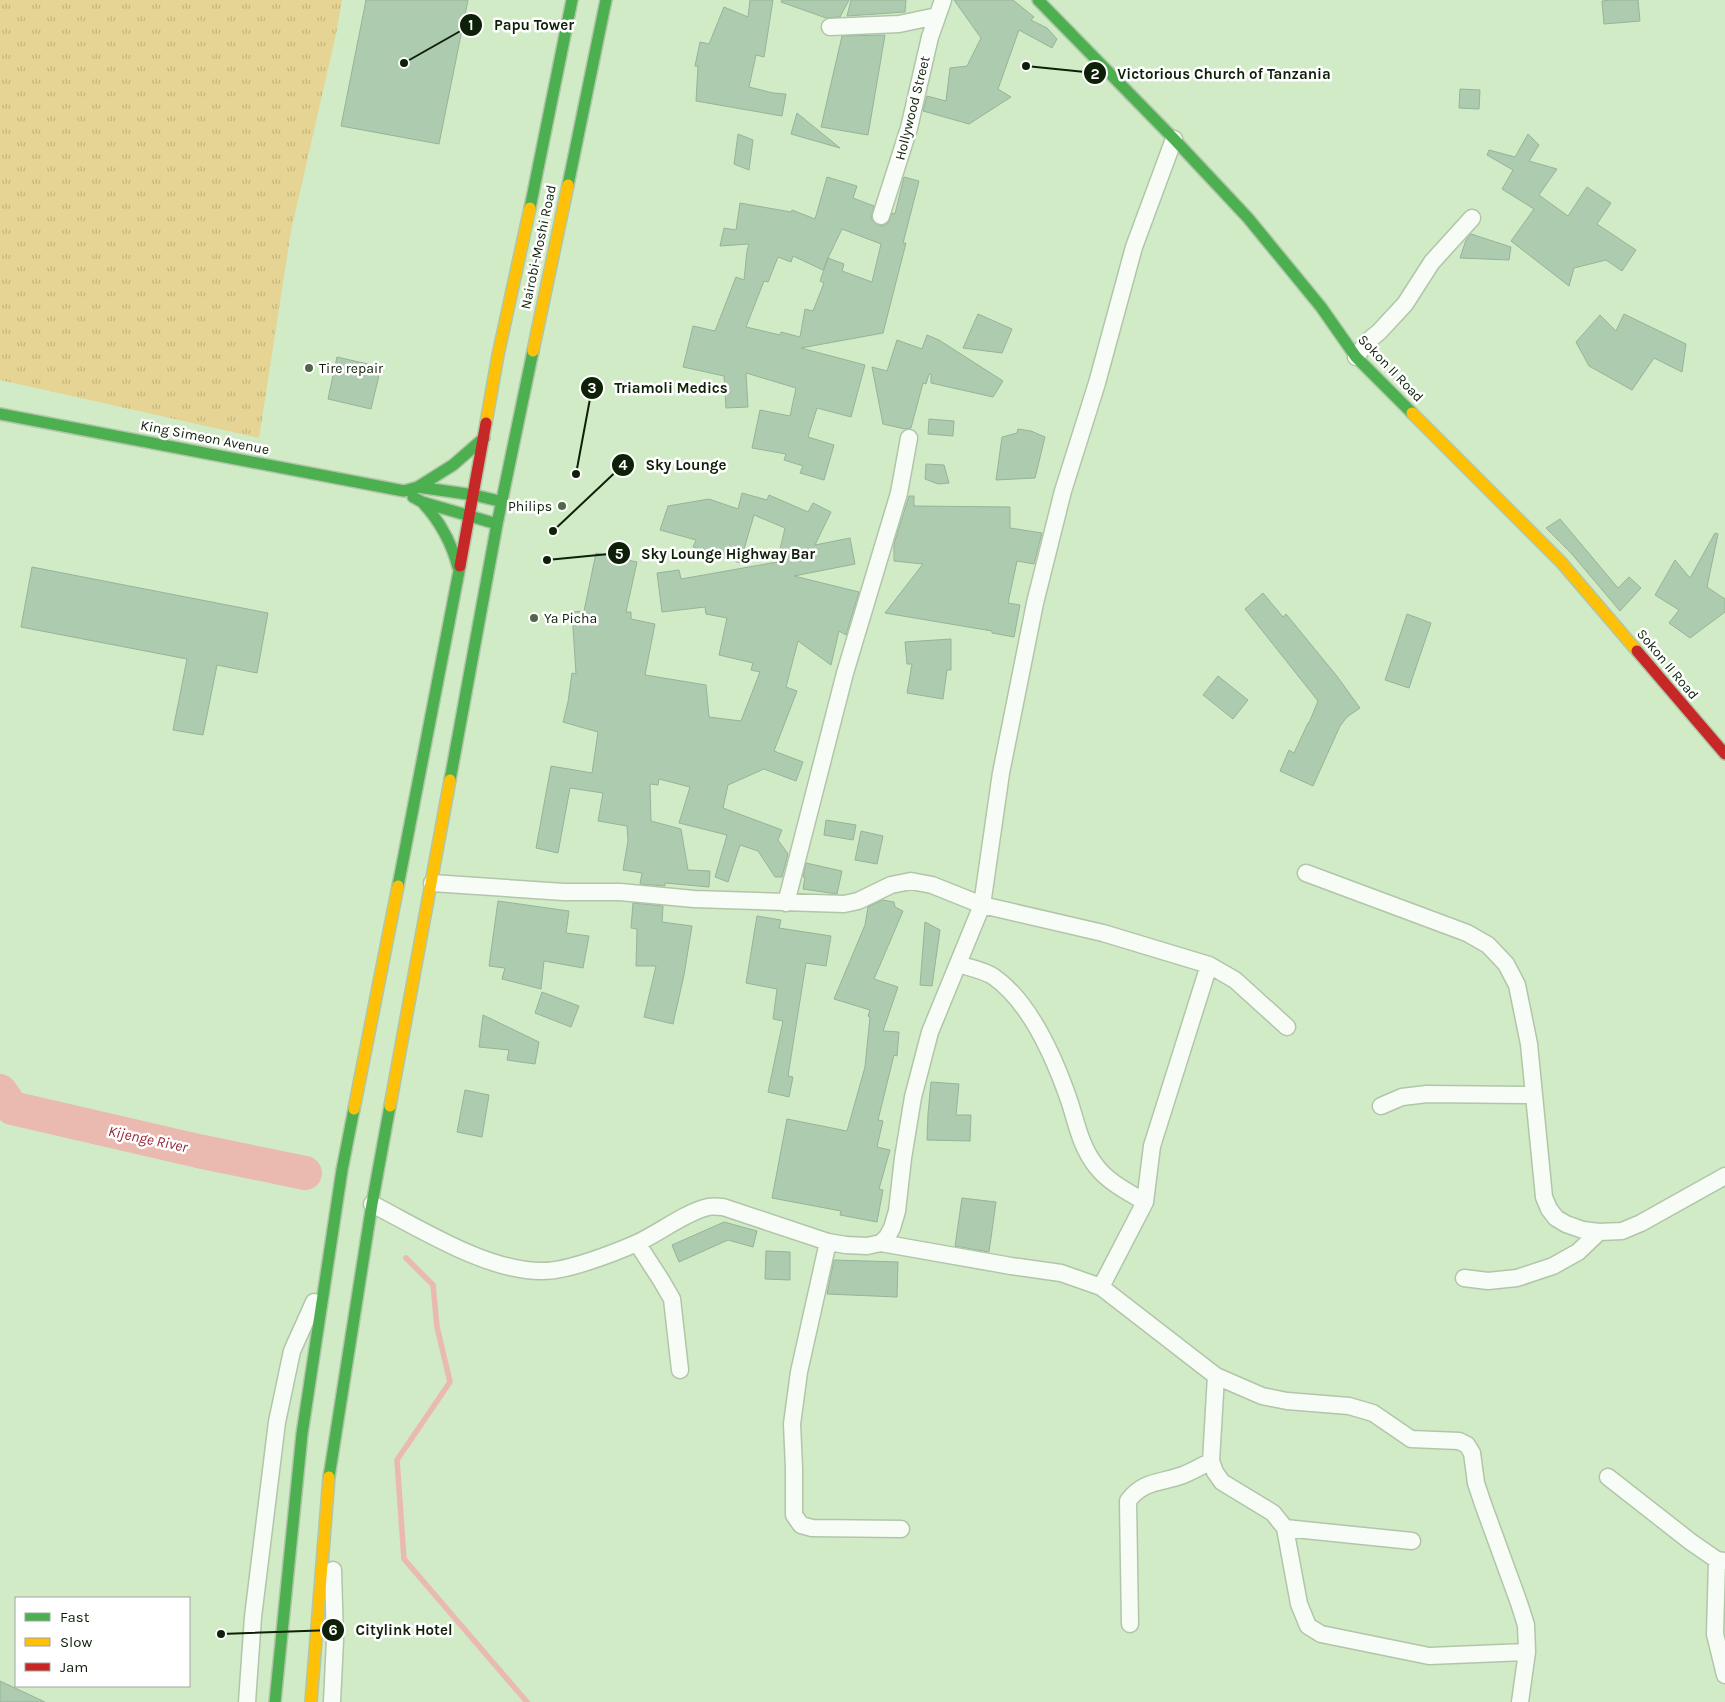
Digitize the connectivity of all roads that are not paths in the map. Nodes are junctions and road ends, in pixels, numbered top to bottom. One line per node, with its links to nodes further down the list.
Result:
1 (572, 0): 12 (main road, Nairobi-Moshi Road)
2 (606, 0): 17 (main road, Nairobi-Moshi Road)
3 (943, 0): 5 (street, Hollywood Street)
4 (1038, 0): 7 (main road, Sokon II Road)
5 (937, 16): 6 (street); 8 (street, Hollywood Street)
6 (830, 26)
7 (1174, 139): 10 (main road, Sokon II Road); 28 (street)
8 (881, 216)
9 (1472, 218): 10 (street)
10 (1356, 357): 24 (main road, Sokon II Road)
11 (0, 414): 15 (main road, King Simeon Avenue)
12 (484, 438): 14 (main road); 16 (main road, Nairobi-Moshi Road)
13 (909, 438): 27 (street)
14 (418, 487): 15 (main road); 16 (main road)
15 (404, 491): 18 (main road)
16 (474, 495): 17 (main road); 19 (main road, Nairobi-Moshi Road)
17 (502, 501): 20 (main road, Nairobi-Moshi Road)
18 (422, 502): 19 (main road); 21 (main road)
19 (469, 516): 20 (main road); 21 (main road, Nairobi-Moshi Road)
20 (497, 524): 23 (main road, Nairobi-Moshi Road)
21 (458, 568): 22 (main road, Nairobi-Moshi Road)
22 (450, 610): 23 (main road); 41 (main road, Nairobi-Moshi Road)
23 (480, 620): 26 (main road, Nairobi-Moshi Road)
24 (1725, 754)
25 (1306, 873): 32 (street)
26 (432, 883): 27 (street); 36 (main road, Nairobi-Moshi Road)
27 (786, 903): 28 (street)
28 (982, 905): 29 (street); 30 (street)
29 (958, 964): 35 (street); 40 (street)
30 (1209, 965): 31 (street); 35 (street)
31 (1287, 1027)
32 (1534, 1095): 33 (street); 37 (street)
33 (1381, 1106)
34 (1725, 1176): 37 (street)
35 (1145, 1202): 43 (street)
36 (372, 1204): 39 (street); 47 (main road, Nairobi-Moshi Road)
37 (1599, 1232): 42 (street)
38 (828, 1242): 39 (street); 40 (street); 50 (street)
39 (637, 1243): 44 (street)
40 (881, 1243): 43 (street)
41 (326, 1278): 56 (street); 57 (main road, Nairobi-Moshi Road)
42 (1464, 1278)
43 (1100, 1287): 45 (street)
44 (680, 1370)
45 (1216, 1376): 46 (street); 54 (street)
46 (1211, 1461): 49 (street); 53 (street)
47 (330, 1470): 58 (main road, Nairobi-Moshi Road); 59 (street)
48 (1608, 1477): 52 (street)
49 (1284, 1528): 51 (street); 54 (street)
50 (901, 1529)
51 (1412, 1541)
52 (1721, 1560): 55 (street)
53 (1130, 1624)
54 (1527, 1652): 60 (street)
55 (1725, 1674)
56 (247, 1702)
57 (275, 1702)
58 (311, 1702)
59 (332, 1702)
60 (1520, 1702)

